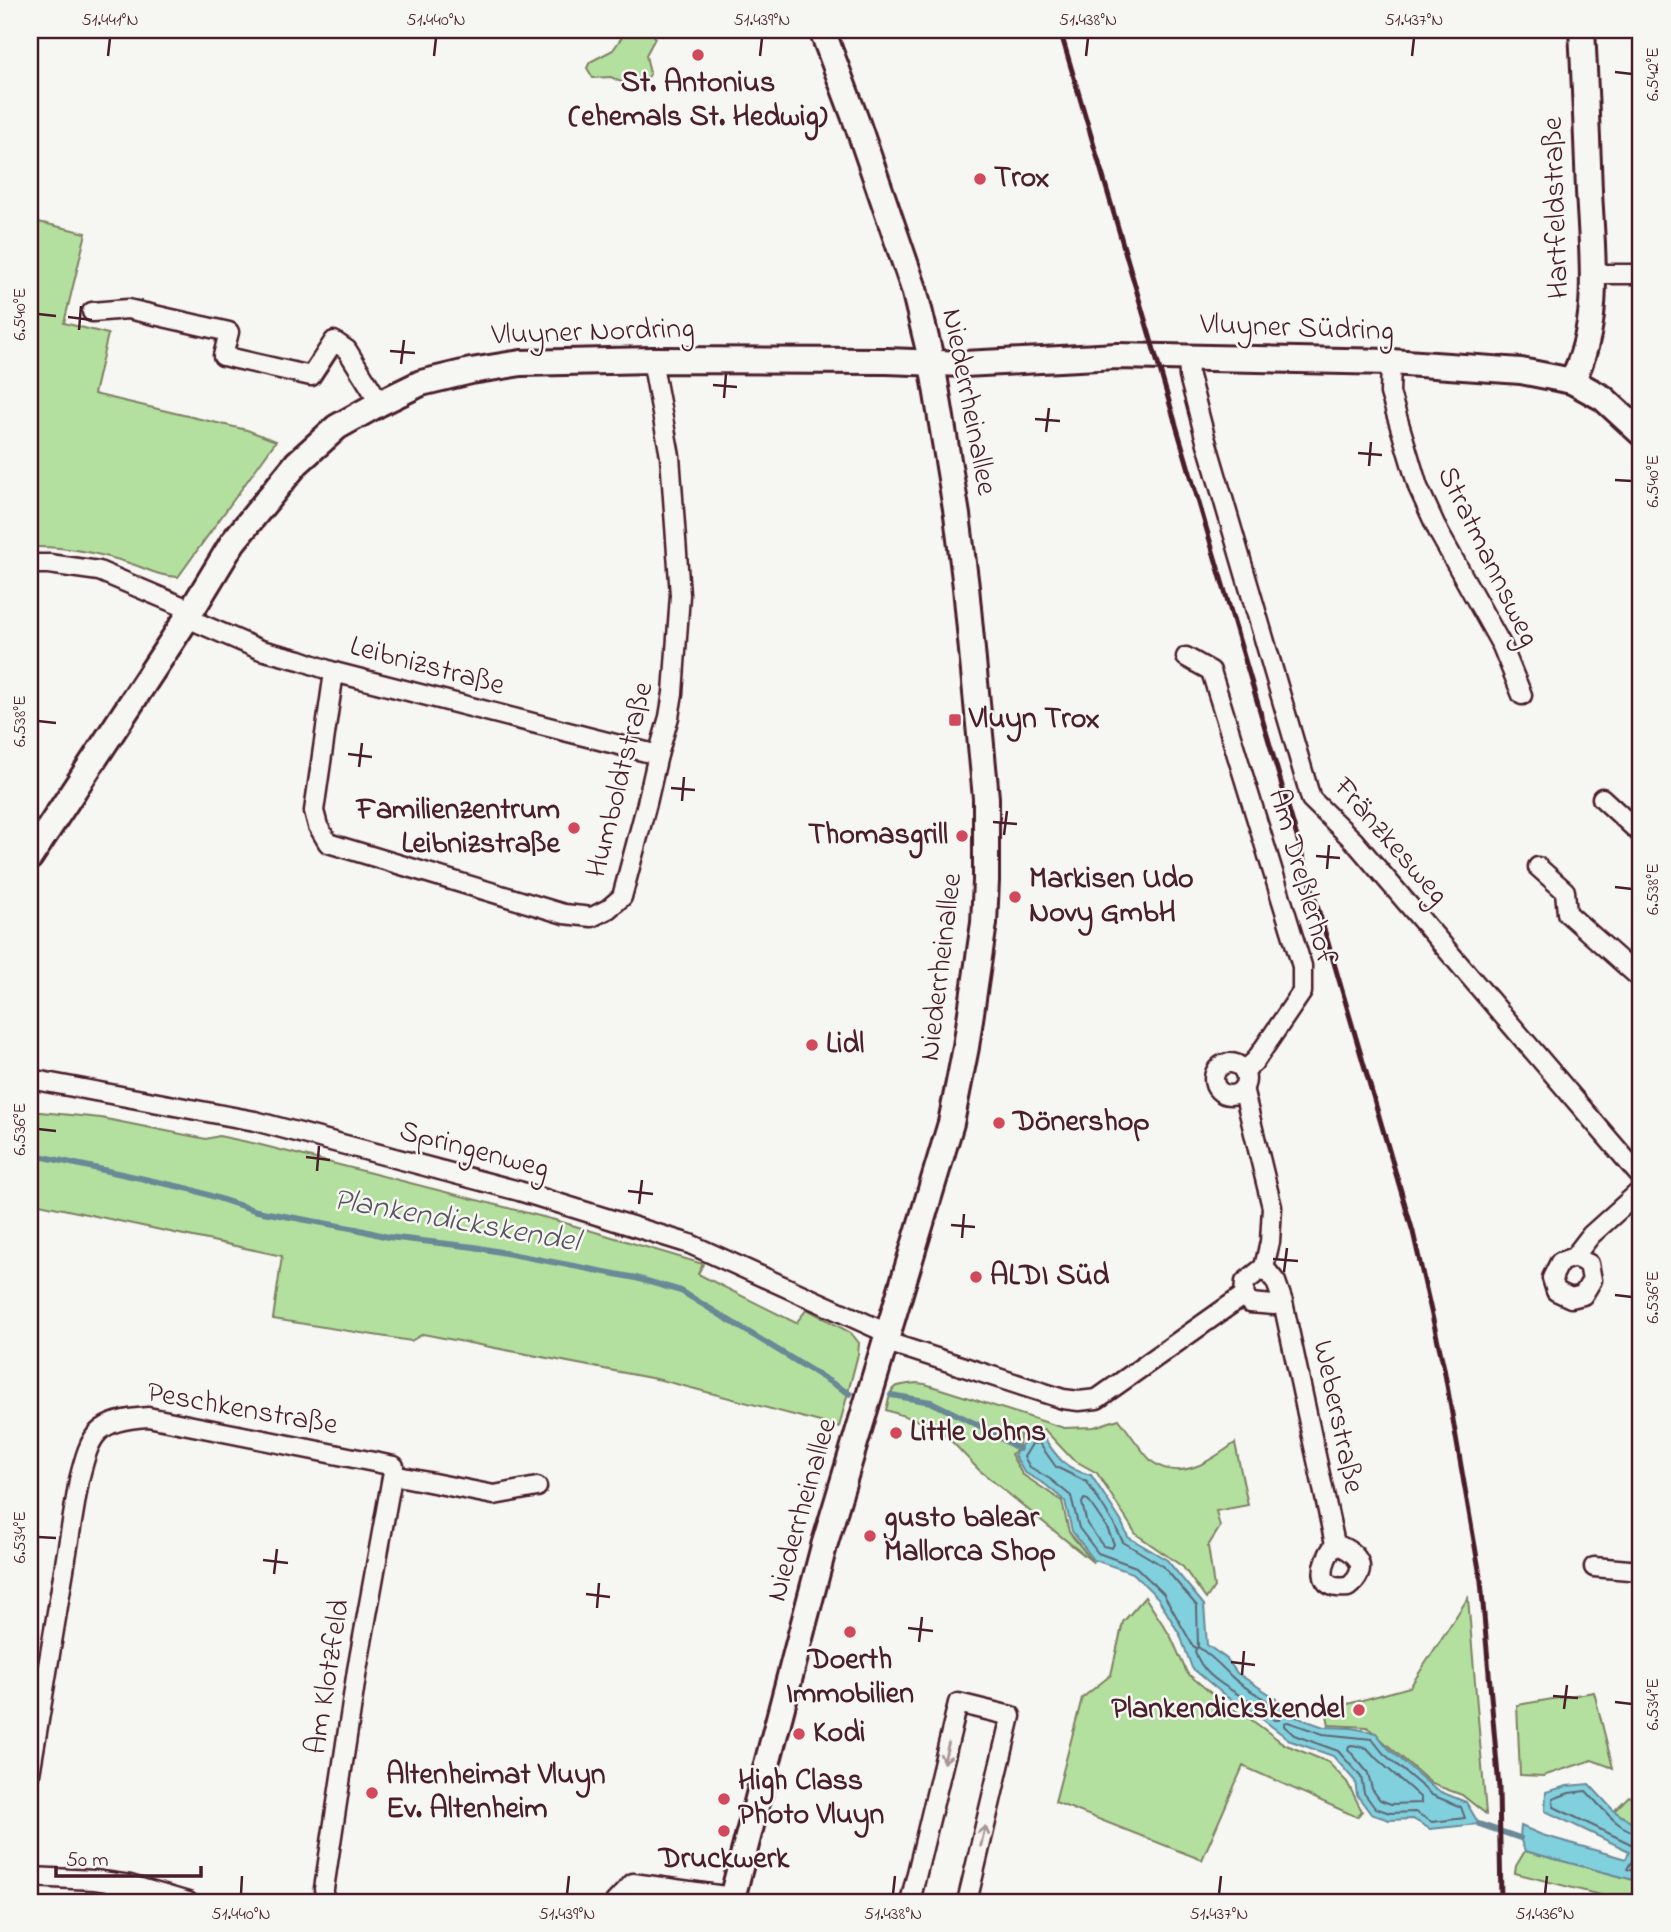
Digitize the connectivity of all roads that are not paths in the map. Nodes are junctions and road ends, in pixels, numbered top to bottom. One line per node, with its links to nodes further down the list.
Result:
1 (822, 30): 9 (street, Niederrheinallee)
2 (1582, 30): 3 (street, Hartfeldstraße)
3 (1593, 274): 4 (street); 10 (street, Hartfeldstraße)
4 (1641, 274)
5 (92, 312): 11 (street)
6 (1188, 357): 8 (street, Vluyner Südring); 9 (street, Vluyner Südring); 25 (street, Fränzkesweg)
7 (652, 360): 9 (street, Vluyner Nordring); 11 (street, Vluyner Nordring); 18 (street, Humboldtstraße)
8 (1391, 362): 10 (street, Vluyner Südring); 17 (street, Stratmannsweg)
9 (932, 363): 31 (street, Niederrheinallee)
10 (1572, 381): 12 (street, Vluyner Südring)
11 (380, 403): 14 (street, Vluyner Nordring)
12 (1641, 433)
13 (30, 564): 14 (street, Leibnizstraße)
14 (189, 614): 16 (street, Leibnizstraße); 21 (street, Vluyner Nordring)
15 (1186, 657): 28 (street, Am Dreßlerhof)
16 (334, 672): 18 (street, Leibnizstraße); 18 (street, Humboldtstraße)
17 (1522, 695)
18 (658, 755)
19 (1602, 798): 20 (street)
20 (1641, 834)
21 (30, 857)
22 (1538, 867): 23 (street)
23 (1641, 979)
24 (30, 1079): 31 (street, Springenweg)
25 (1641, 1177)
26 (1641, 1190): 27 (street)
27 (1574, 1257)
28 (1264, 1267): 29 (street); 30 (street, Weberstraße)
29 (1244, 1296): 30 (street); 31 (street)
30 (1283, 1302): 34 (street, Weberstraße)
31 (886, 1337): 40 (street, Niederrheinallee)
32 (394, 1471): 33 (street); 37 (street, Peschkenstraße); 39 (street, Am Klotzfeld)
33 (537, 1486)
34 (1335, 1544)
35 (1594, 1567): 36 (street)
36 (1641, 1571)
37 (30, 1774)
38 (30, 1877): 41 (street)
39 (324, 1889)
40 (732, 1900): 42 (street)
41 (188, 1902)
42 (615, 1902)
43 (910, 1902): 44 (street, one-way to 43)
44 (967, 1902)

